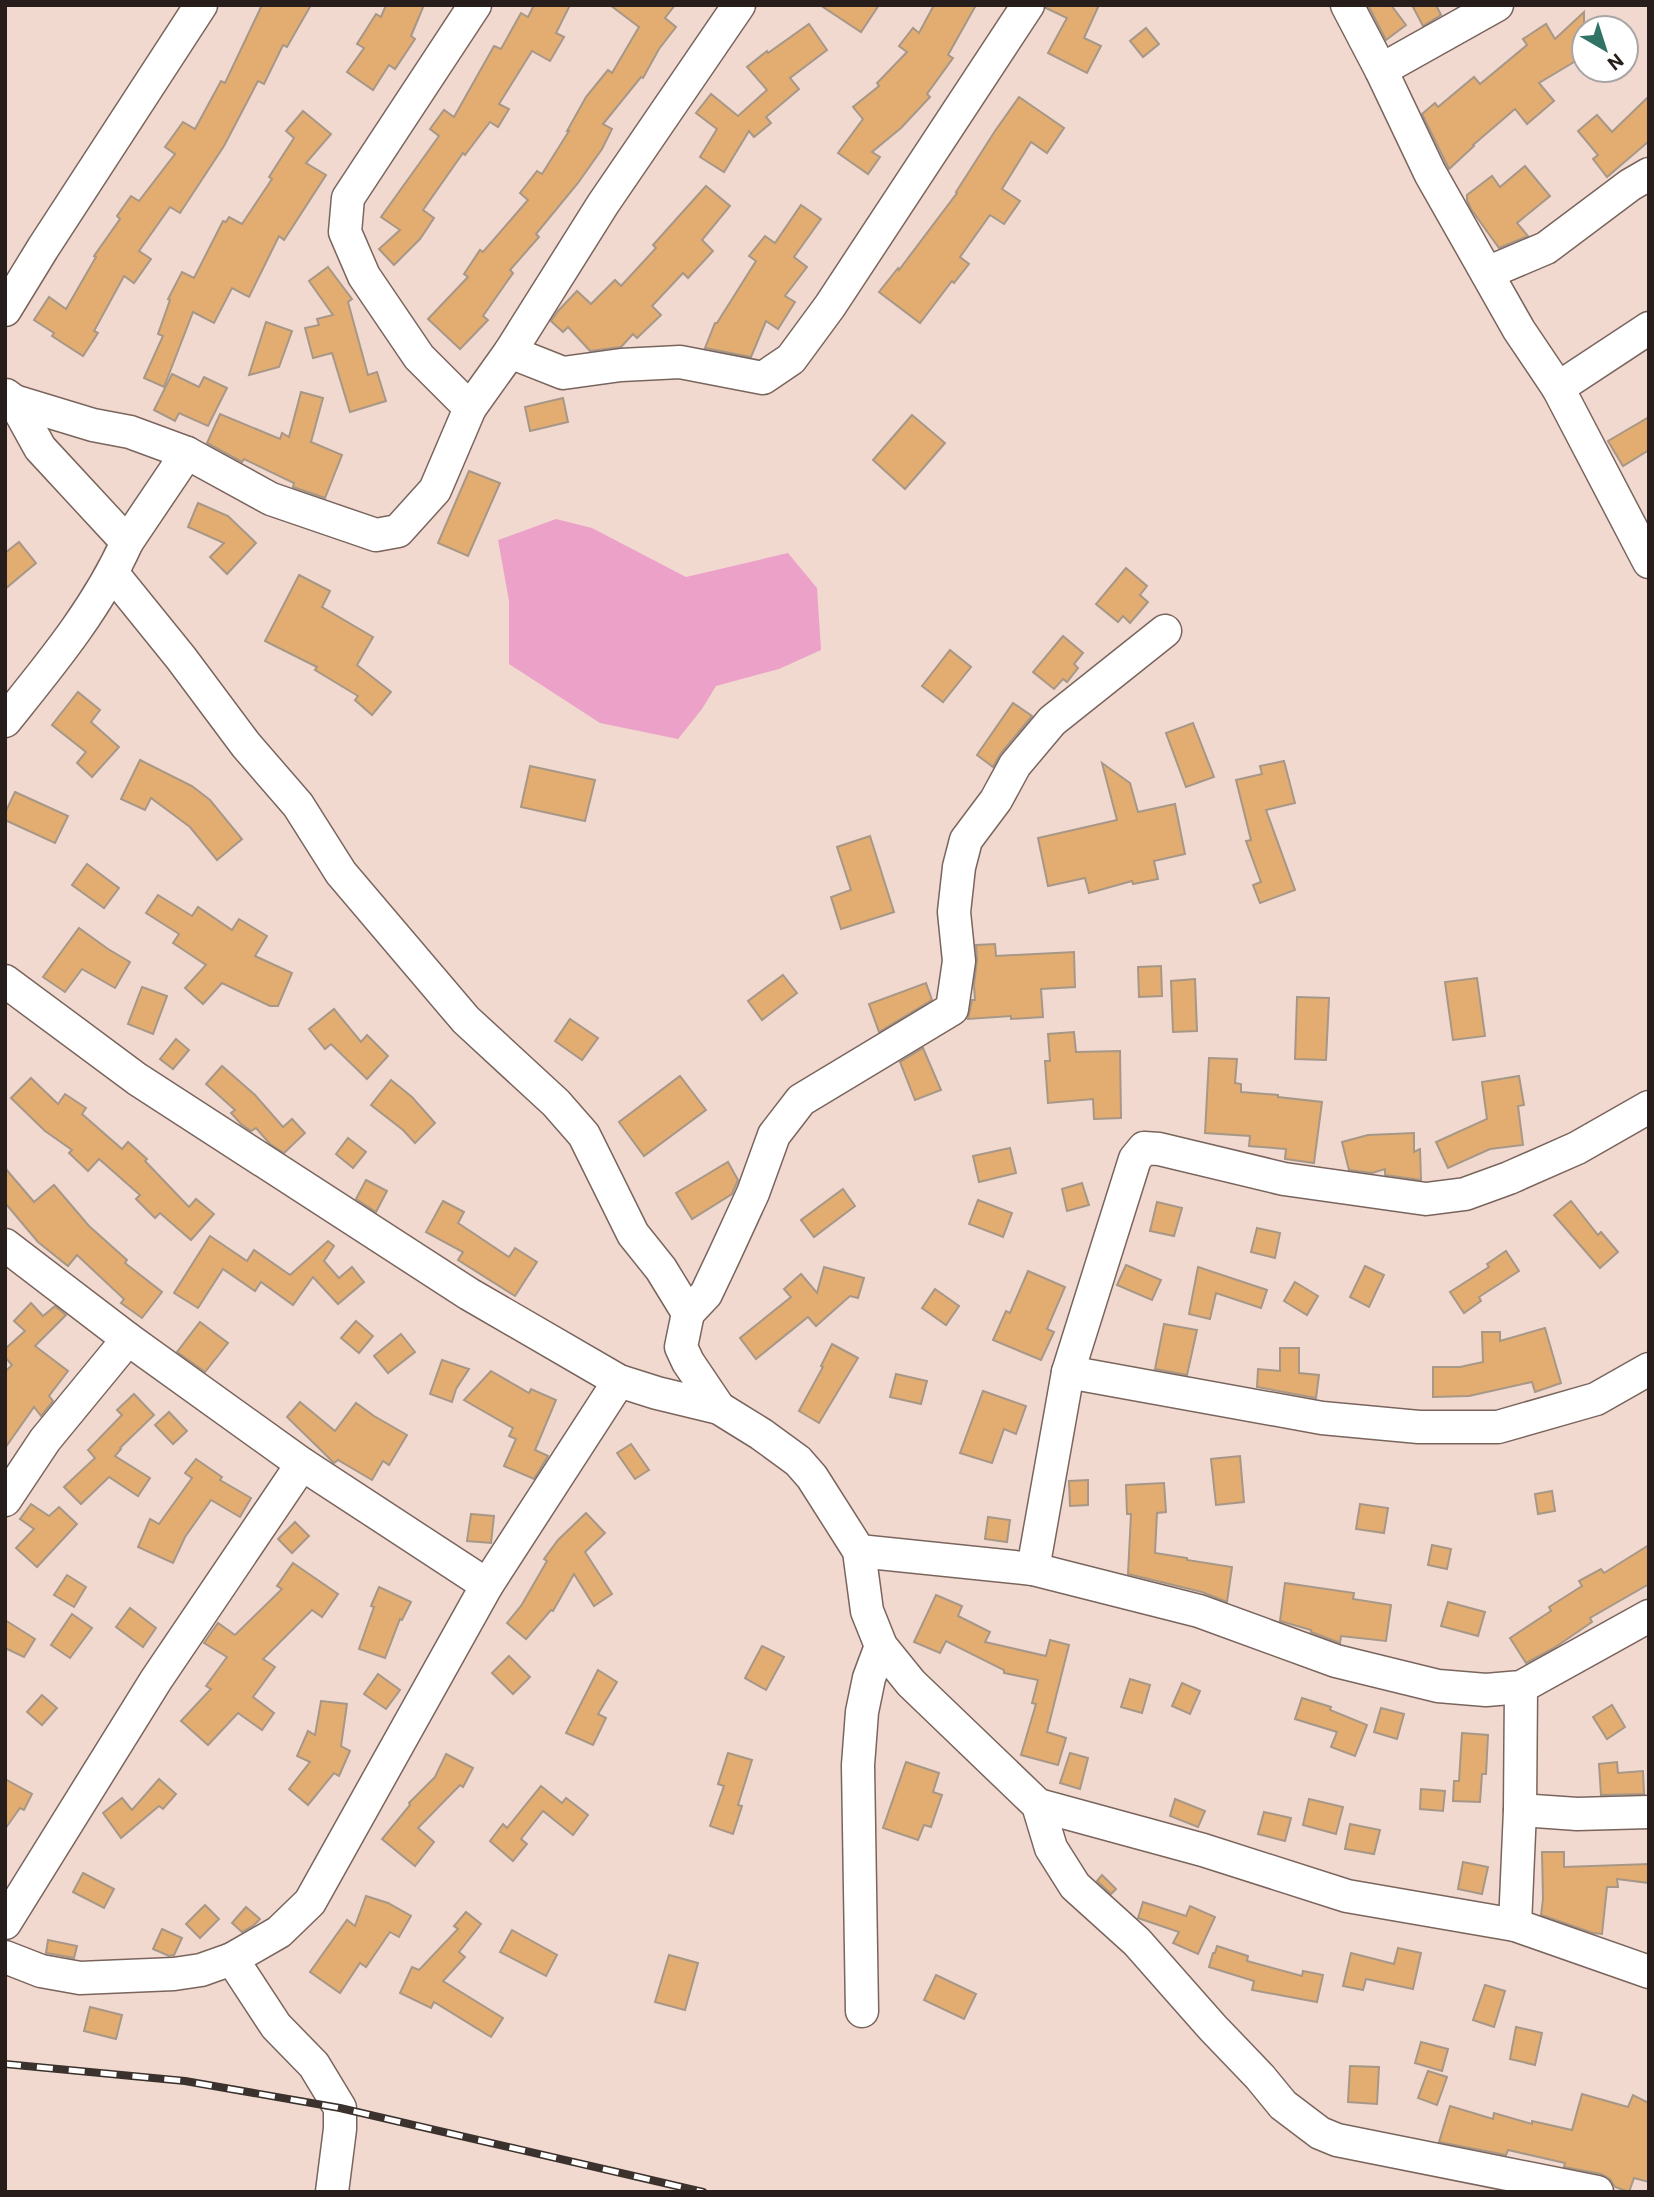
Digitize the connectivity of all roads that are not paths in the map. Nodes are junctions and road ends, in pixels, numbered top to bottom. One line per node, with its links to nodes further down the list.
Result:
1 (201, 5): 10 (street)
2 (475, 5): 15 (street)
3 (739, 5): 12 (street)
4 (1028, 5): 12 (street)
5 (1347, 5): 7 (street)
6 (1497, 5): 7 (street)
7 (1381, 69): 9 (street)
8 (1649, 174): 9 (street)
9 (1487, 273): 13 (street)
10 (5, 310)
11 (1649, 328): 13 (street)
12 (510, 352): 15 (street)
13 (1558, 388): 18 (street)
14 (10, 398): 16 (street); 17 (street)
15 (470, 408): 16 (street)
16 (187, 453): 17 (street)
17 (127, 542): 19 (street)
18 (1649, 562)
19 (113, 574): 21 (street); 25 (street)
20 (1165, 631): 25 (street)
21 (5, 721)
22 (5, 981): 29 (street)
23 (1649, 1108): 28 (street)
24 (5, 1245): 26 (street)
25 (688, 1313): 30 (street)
26 (128, 1339): 31 (street); 32 (street)
27 (1649, 1369): 28 (street)
28 (1068, 1372): 34 (street)
29 (619, 1381): 30 (street); 35 (street)
30 (719, 1408): 33 (street)
31 (302, 1464): 35 (street); 42 (street)
32 (5, 1500)
33 (859, 1550): 34 (street); 37 (street)
34 (1033, 1569): 38 (street)
35 (487, 1585): 45 (street)
36 (1649, 1616): 38 (street)
37 (881, 1646): 39 (street); 47 (street)
38 (1521, 1687): 40 (street)
39 (1038, 1805): 43 (street); 49 (street)
40 (1520, 1810): 41 (street); 43 (street)
41 (1649, 1812)
42 (5, 1923)
43 (1515, 1925): 46 (street)
44 (5, 1957): 45 (street)
45 (232, 1959): 48 (street)
46 (1649, 1972)
47 (862, 2011)
48 (332, 2192)
49 (1597, 2192)

